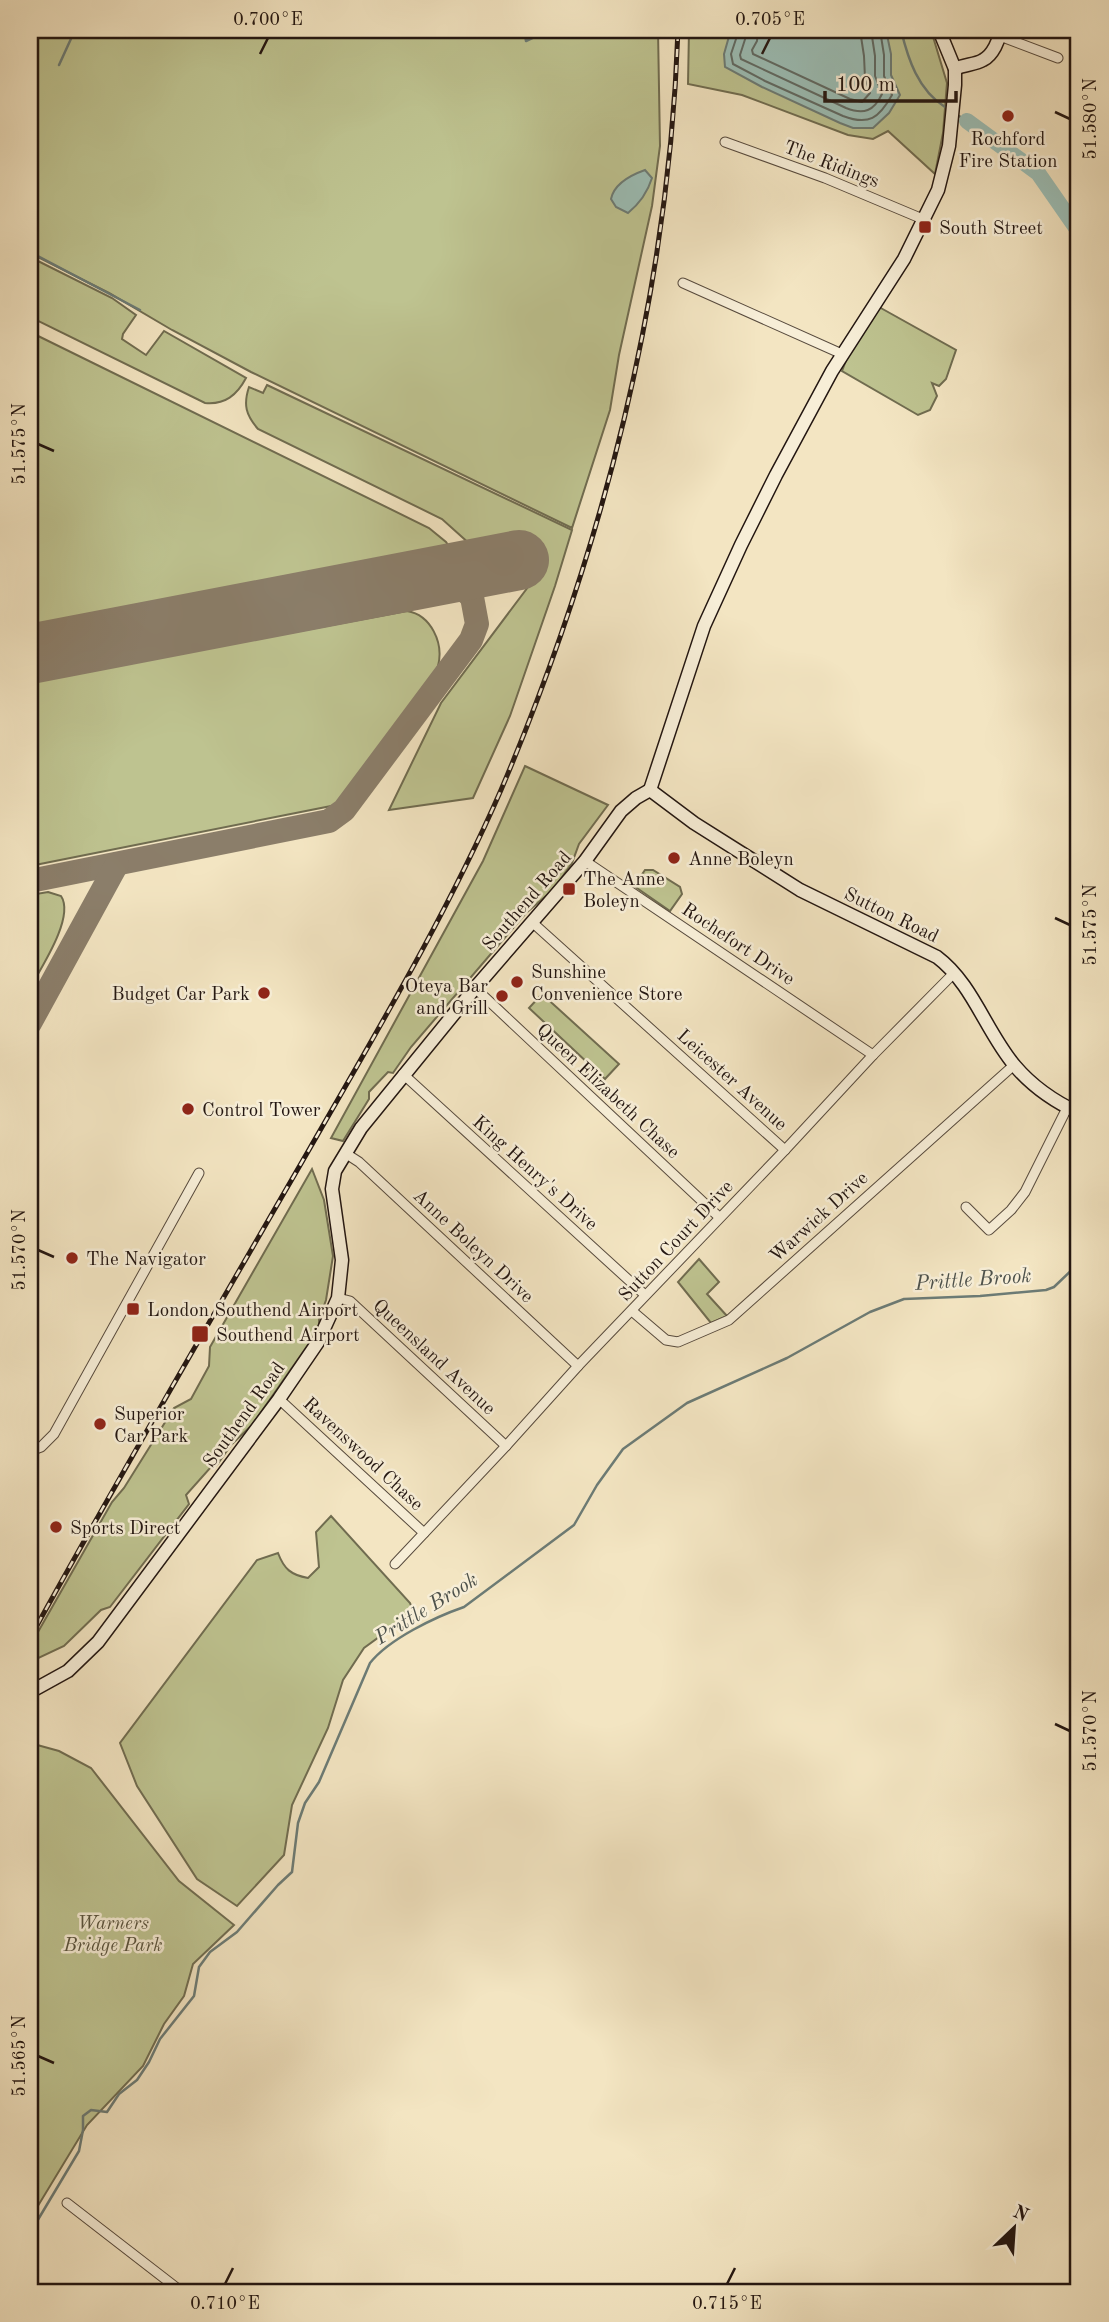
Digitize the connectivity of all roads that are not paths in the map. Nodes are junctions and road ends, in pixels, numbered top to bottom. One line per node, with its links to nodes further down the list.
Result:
1 (939, 30): 4 (street)
2 (1001, 33): 3 (street); 4 (street)
3 (1058, 58)
4 (955, 69): 6 (street)
5 (725, 142): 6 (street, The Ridings)
6 (925, 220): 8 (street)
7 (683, 283): 8 (street)
8 (842, 354): 9 (street)
9 (650, 790): 10 (street, Southend Road); 12 (street, Sutton Road)
10 (585, 861): 11 (street, Southend Road); 14 (street, Rochefort Drive)
11 (533, 923): 13 (street, Southend Road); 19 (street, Leicester Avenue)
12 (954, 973): 14 (street, Sutton Court Drive); 15 (street, Sutton Road)
13 (475, 988): 16 (street, Southend Road); 23 (street, Queen Elizabeth Chase)
14 (873, 1055): 19 (street, Sutton Court Drive)
15 (1014, 1065): 17 (street, Sutton Road); 26 (street, Warwick Drive)
16 (403, 1074): 20 (street, Southend Road); 24 (street, King Henry's Drive)
17 (1067, 1108): 18 (street, Sutton Road); 22 (street)
18 (1079, 1113)
19 (785, 1150): 23 (street, Sutton Court Drive)
20 (345, 1153): 25 (street, Southend Road); 27 (street, Anne Boleyn Drive)
21 (198, 1173): 30 (street)
22 (966, 1207)
23 (719, 1217): 24 (street, Sutton Court Drive)
24 (645, 1296): 26 (street, Sutton Court Drive)
25 (338, 1298): 28 (street, Southend Road); 29 (street, Queensland Avenue)
26 (632, 1311): 27 (street, Sutton Court Drive)
27 (578, 1366): 29 (street, Sutton Court Drive)
28 (279, 1398): 31 (street, Ravenswood Chase); 33 (street, Southend Road)
29 (506, 1446): 31 (street, Sutton Court Drive)
30 (30, 1451)
31 (424, 1533): 32 (street, Sutton Court Drive)
32 (395, 1564)
33 (30, 1692)
34 (67, 2203): 35 (street)
35 (183, 2292)

